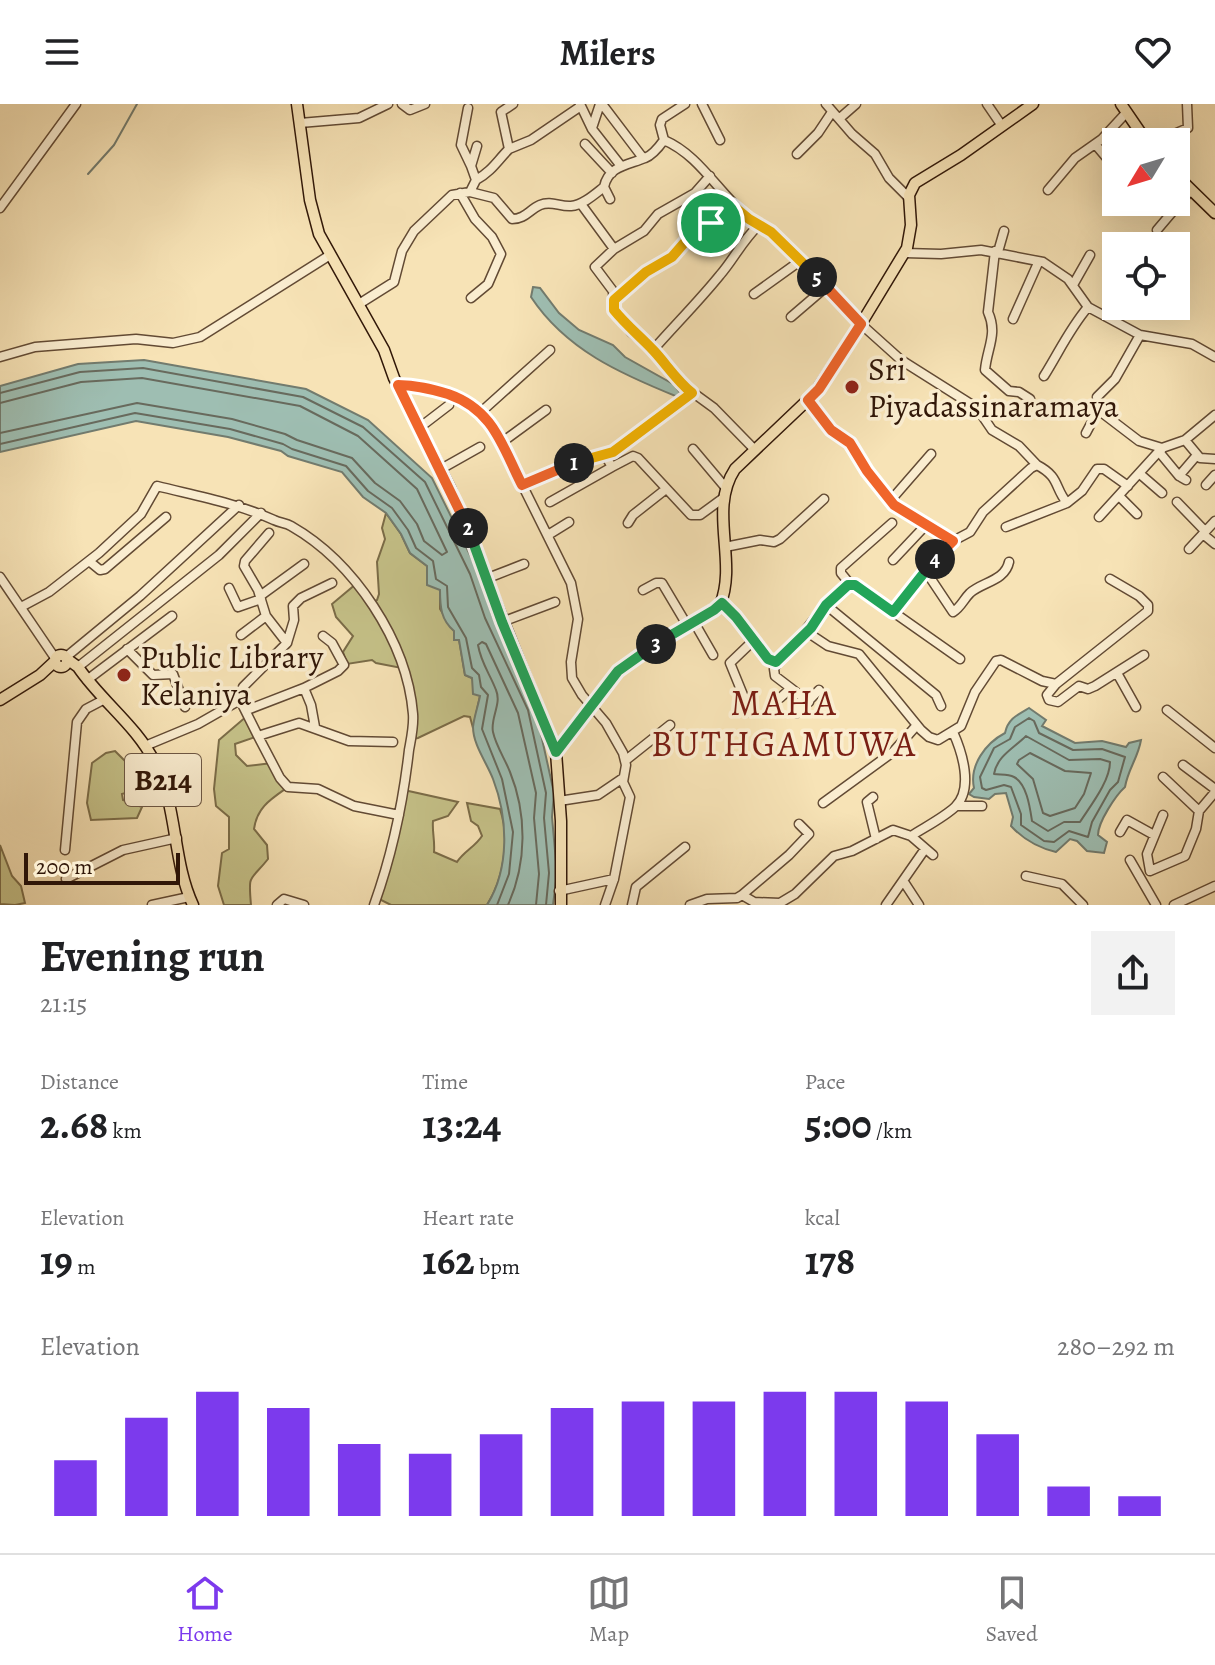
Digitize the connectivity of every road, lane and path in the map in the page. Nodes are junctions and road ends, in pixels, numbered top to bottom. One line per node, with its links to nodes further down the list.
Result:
1 (76, 104): 45 (street)
2 (297, 104): 18 (main road)
3 (388, 104): 18 (street)
4 (402, 104): 5 (street)
5 (425, 104)
6 (513, 104): 28 (street)
7 (601, 104): 22 (street); 31 (street)
8 (685, 104): 23 (street)
9 (702, 104): 24 (street)
10 (856, 104): 17 (street)
11 (987, 104): 19 (street)
12 (1033, 104): 19 (main road)
13 (1187, 104): 21 (street)
14 (580, 105): 22 (street); 28 (street)
15 (1123, 106): 20 (main road); 26 (street)
16 (468, 108): 32 (street)
17 (833, 111): 30 (street); 41 (street)
18 (300, 123): 53 (main road)
19 (1002, 126): 41 (main road)
20 (1138, 128)
21 (1188, 128)
22 (592, 129): 33 (street)
23 (664, 140): 31 (street); 35 (street)
24 (720, 140)
25 (585, 144): 34 (street)
26 (1095, 144): 29 (street); 38 (street)
27 (477, 146): 32 (street)
28 (509, 149): 36 (street)
29 (1102, 152)
30 (797, 154)
31 (643, 158): 33 (street)
32 (471, 166): 36 (street)
33 (621, 166): 34 (street)
34 (612, 173): 37 (street)
35 (710, 176): 44 (street); 50 (street)
36 (476, 180): 40 (street)
37 (604, 187): 42 (street); 43 (street)
38 (1048, 190)
39 (1191, 190): 46 (main road); 48 (street)
40 (465, 192): 43 (street); 60 (street); 62 (street)
41 (909, 198): 52 (main road)
42 (610, 199)
43 (581, 204): 50 (street)
44 (732, 205): 47 (street); 61 (street)
45 (0, 208)
46 (1215, 213)
47 (758, 226): 55 (street); 69 (street)
48 (1157, 230)
49 (1004, 231): 51 (street)
50 (614, 249): 61 (street)
51 (996, 252): 52 (street); 56 (street); 76 (street)
52 (905, 253): 66 (main road)
53 (330, 255): 62 (main road); 70 (street)
54 (1090, 255): 57 (street)
55 (800, 261): 58 (street); 59 (street)
56 (1038, 263): 57 (street); 65 (street)
57 (1073, 285): 63 (street)
58 (826, 287): 64 (street); 66 (street)
59 (754, 294)
60 (471, 298)
61 (614, 300): 69 (street)
62 (359, 304): 73 (main road)
63 (1088, 307): 67 (street); 72 (street)
64 (791, 317)
65 (1013, 319)
66 (861, 324): 77 (main road); 94 (street)
67 (1140, 335): 71 (street); 75 (street)
68 (550, 350): 80 (street)
69 (653, 350): 74 (street)
70 (0, 357)
71 (1215, 357)
72 (1044, 376)
73 (398, 385): 80 (street); 82 (main road)
74 (692, 393): 89 (street); 91 (street)
75 (1097, 397)
76 (1030, 399)
77 (808, 400): 89 (main road); 108 (street)
78 (449, 405): 82 (street)
79 (546, 410): 85 (street)
80 (481, 412): 85 (street)
81 (1215, 415): 84 (street)
82 (419, 428): 96 (main road)
83 (1086, 433): 87 (street)
84 (1185, 440): 87 (street); 92 (street)
85 (501, 443): 99 (street)
86 (480, 447): 96 (street)
87 (1162, 448): 92 (street); 97 (street)
88 (693, 449): 102 (street)
89 (755, 450): 102 (main road)
90 (931, 454): 108 (street)
91 (605, 455): 95 (street); 99 (street)
92 (1197, 455): 93 (street)
93 (1215, 459)
94 (1037, 465): 111 (street); 126 (street)
95 (612, 467): 103 (street); 109 (street)
96 (441, 469): 137 (main road)
97 (1140, 474): 101 (street); 104 (street)
98 (1215, 475): 100 (street)
99 (522, 485): 125 (street)
100 (1206, 485)
101 (1128, 486): 105 (street); 111 (street)
102 (725, 487): 106 (main road)
103 (666, 489): 106 (street); 119 (street)
104 (1162, 493)
105 (1119, 496): 114 (street); 116 (street)
106 (722, 499): 128 (main road)
107 (824, 499): 128 (street)
108 (891, 500): 121 (street)
109 (550, 502)
110 (1177, 502): 124 (street)
111 (1067, 503): 122 (street)
112 (239, 505): 113 (street); 131 (street); 162 (street)
113 (261, 513): 164 (street); 204 (street)
114 (1137, 514)
115 (166, 517): 131 (street)
116 (1099, 517)
117 (1215, 521): 124 (street)
118 (569, 522): 125 (street)
119 (628, 523)
120 (892, 523): 140 (street)
121 (926, 525): 126 (street); 130 (street)
122 (1006, 527)
123 (269, 533): 143 (street)
124 (1205, 533): 127 (street); 129 (street)
125 (548, 535): 176 (street)
126 (953, 541): 135 (street)
127 (1215, 544)
128 (725, 547): 145 (main road)
129 (1189, 549)
130 (893, 560)
131 (89, 561): 147 (street)
132 (1009, 562): 135 (street)
133 (304, 564): 143 (street)
134 (524, 564): 137 (street)
135 (925, 570): 148 (street)
136 (0, 577): 147 (street)
137 (488, 578): 151 (main road)
138 (1110, 579): 167 (street)
139 (332, 583): 157 (street)
140 (850, 584): 146 (street); 148 (street)
141 (229, 588): 143 (street)
142 (643, 590): 152 (street)
143 (261, 597): 150 (street)
144 (555, 602): 151 (street)
145 (722, 603): 152 (main road); 156 (street)
146 (826, 605): 153 (street); 177 (street)
147 (21, 607): 162 (street)
148 (893, 612): 161 (street)
149 (172, 616): 158 (street)
150 (266, 616): 154 (street); 157 (street)
151 (502, 622): 192 (main road)
152 (690, 624): 159 (street); 176 (main road)
153 (807, 632): 163 (street); 185 (street)
154 (241, 635)
155 (323, 636): 168 (street)
156 (754, 640): 163 (street); 182 (street)
157 (287, 643): 174 (street)
158 (127, 649): 166 (street); 178 (street)
159 (713, 655)
160 (1144, 655): 165 (street)
161 (960, 659)
162 (60, 661): 164 (main road, B214); 166 (main road, B214); 173 (main road)
163 (779, 661): 169 (street)
164 (78, 667): 166 (main road, B214)
165 (1117, 673): 167 (street); 179 (street)
166 (86, 679): 172 (main road, B214)
167 (1056, 684): 187 (street)
168 (304, 688): 180 (street); 186 (street)
169 (790, 689): 171 (street); 175 (street)
170 (819, 690): 175 (street)
171 (780, 698)
172 (105, 699): 190 (main road, B214); 213 (street)
173 (0, 700)
174 (240, 700): 180 (street); 190 (street)
175 (809, 702): 183 (street)
176 (592, 706): 192 (main road); 193 (street)
177 (941, 706)
178 (185, 707)
179 (1136, 707)
180 (247, 710): 188 (street)
181 (1167, 710): 191 (street)
182 (750, 712)
183 (797, 713)
184 (670, 725): 193 (street)
185 (917, 725): 187 (street); 200 (street)
186 (315, 727): 188 (street); 189 (street)
187 (953, 732): 201 (street)
188 (258, 736): 204 (street)
189 (393, 742)
190 (145, 746): 210 (main road, B214)
191 (1215, 748)
192 (556, 752): 199 (main road)
193 (626, 760): 196 (street)
194 (1183, 765): 197 (street)
195 (1163, 777): 203 (street)
196 (623, 778): 199 (street); 219 (street)
197 (1215, 790): 203 (street)
198 (873, 797): 211 (street)
199 (559, 801): 222 (main road)
200 (823, 803)
201 (956, 806): 202 (street); 209 (street)
202 (982, 806)
203 (1199, 811): 215 (street)
204 (399, 815): 230 (street)
205 (1163, 815): 208 (street)
206 (799, 824): 223 (street)
207 (1120, 832): 208 (street)
208 (1154, 835): 215 (street)
209 (911, 836): 211 (street); 220 (street)
210 (177, 838): 218 (street); 224 (main road, B214)
211 (876, 839): 223 (street)
212 (685, 847): 233 (street)
213 (65, 850)
214 (1130, 860): 216 (street)
215 (1150, 871): 216 (street)
216 (1137, 874): 238 (street)
217 (1026, 876): 237 (street)
218 (66, 879)
219 (614, 879): 222 (street); 232 (street)
220 (904, 882): 235 (street); 236 (street)
221 (1215, 886): 225 (street)
222 (559, 891): 231 (main road)
223 (740, 900): 226 (street)
224 (191, 901): 227 (street)
225 (1189, 902): 239 (street)
226 (701, 903): 234 (street)
227 (152, 905)
228 (277, 905): 229 (street)
229 (304, 905)
230 (374, 905)
231 (561, 905)
232 (605, 905)
233 (632, 905)
234 (690, 905)
235 (886, 905)
236 (919, 905)
237 (1083, 905)
238 (1156, 905)
239 (1174, 905)

